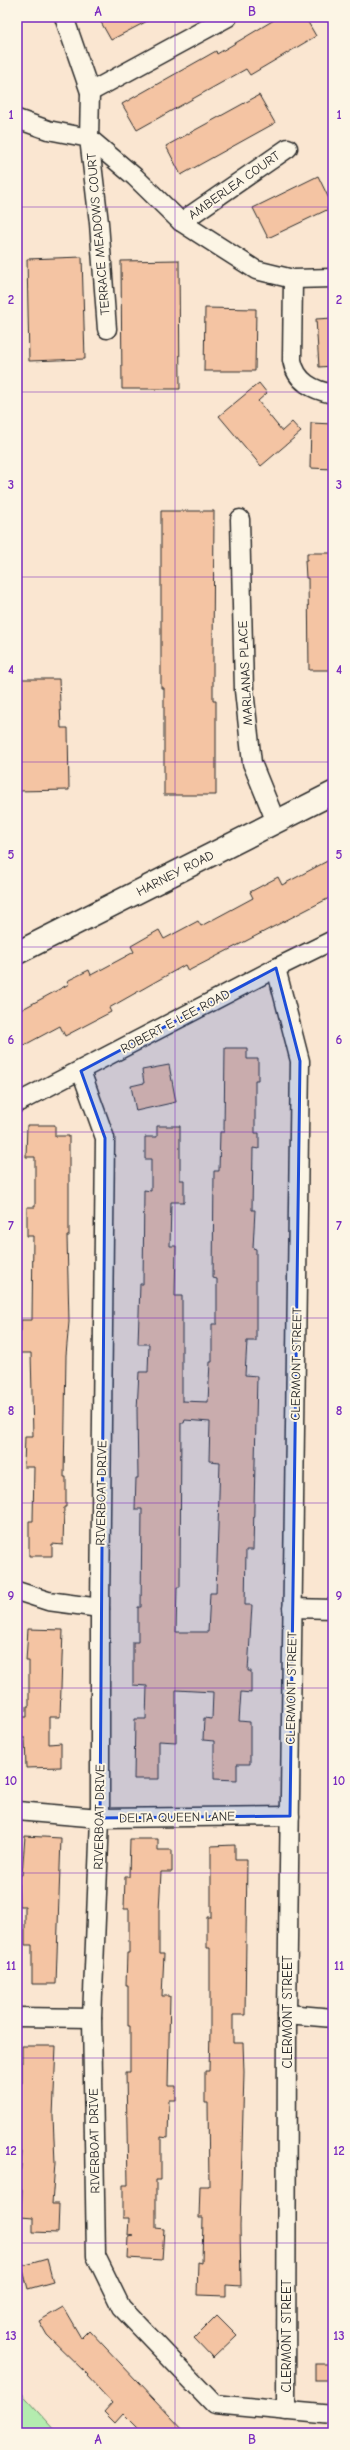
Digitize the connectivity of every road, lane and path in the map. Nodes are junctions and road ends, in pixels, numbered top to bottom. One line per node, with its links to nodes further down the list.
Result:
1 (64, 17): 3 (street)
2 (228, 17): 3 (street)
3 (90, 92): 5 (street, TERRACE MEADOWS COURT)
4 (17, 119): 5 (street)
5 (89, 138): 7 (street); 10 (street, TERRACE MEADOWS COURT)
6 (288, 148): 7 (street, AMBERLEA COURT)
7 (181, 222): 9 (street)
8 (333, 278): 9 (street)
9 (293, 279): 11 (street)
10 (107, 329)
11 (333, 394)
12 (240, 519): 14 (street, MARLANAS PLACE)
13 (333, 793): 14 (street, HARNEY ROAD)
14 (276, 822): 16 (street, HARNEY ROAD)
15 (333, 940): 17 (street, ROBERT E LEE ROAD)
16 (17, 953)
17 (276, 968): 18 (street, ROBERT E LEE ROAD); 22 (street, CLERMONT STREET)
18 (81, 1070): 19 (street, ROBERT E LEE ROAD); 21 (street, RIVERBOAT DRIVE)
19 (17, 1103)
20 (17, 1591): 21 (street)
21 (100, 1608): 26 (street, RIVERBOAT DRIVE)
22 (292, 1608): 23 (street); 25 (street, CLERMONT STREET)
23 (333, 1609)
24 (17, 1811): 26 (street, DELTA QUEEN LANE)
25 (290, 1816): 26 (street, DELTA QUEEN LANE); 27 (street, CLERMONT STREET)
26 (100, 1818): 29 (street, RIVERBOAT DRIVE)
27 (287, 2014): 30 (street); 31 (street, CLERMONT STREET)
28 (17, 2017): 29 (street)
29 (92, 2018): 31 (street, RIVERBOAT DRIVE)
30 (333, 2018)
31 (286, 2411): 32 (street, RIVERBOAT DRIVE)
32 (333, 2415)

